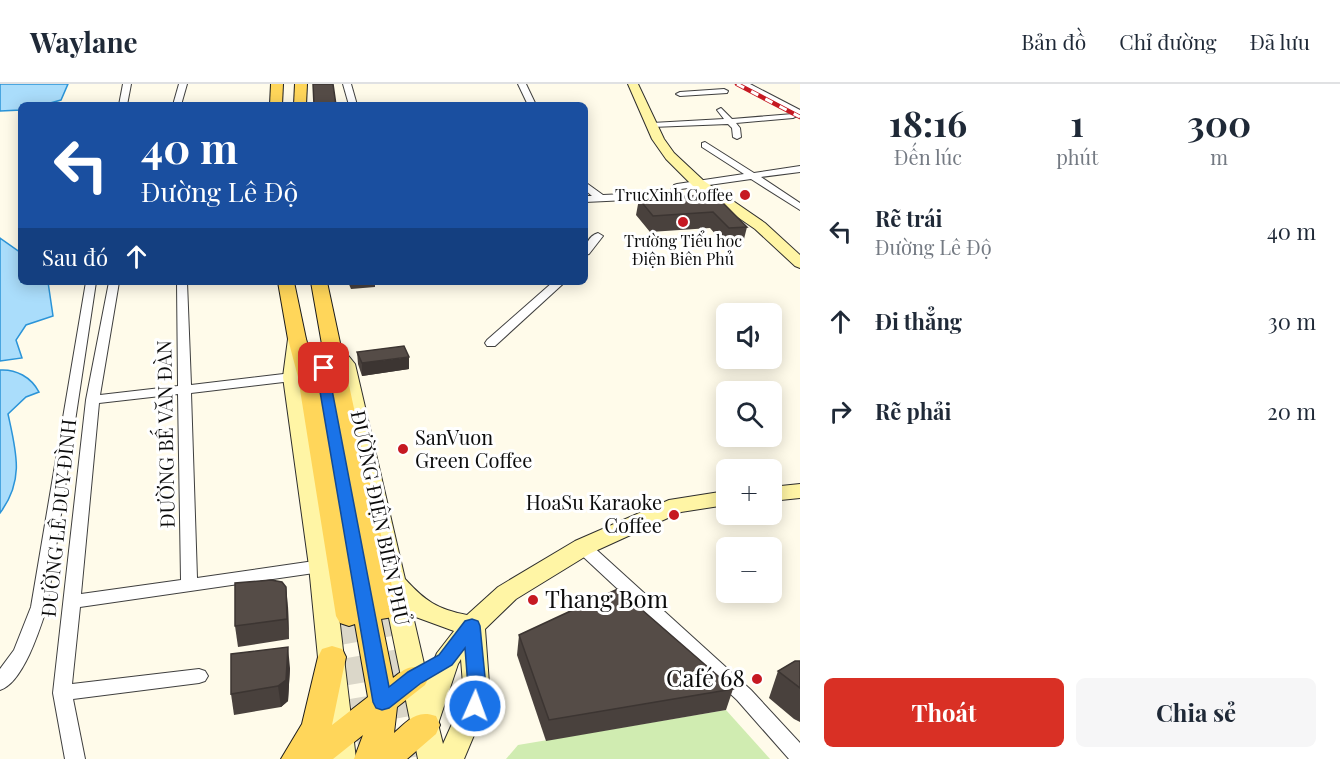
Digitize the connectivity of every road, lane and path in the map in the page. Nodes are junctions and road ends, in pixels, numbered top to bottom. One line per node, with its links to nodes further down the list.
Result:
1 (127, 84): 13 (street)
2 (183, 84): 14 (street)
3 (277, 84): 15 (main road)
4 (301, 84): 16 (main road)
5 (347, 84): 17 (street)
6 (522, 84): 18 (street)
7 (633, 84): 22 (street)
8 (698, 84): 11 (street)
9 (744, 84): 20 (street)
10 (723, 91): 11 (street)
11 (709, 92): 12 (street)
12 (680, 94)
13 (124, 102)
14 (178, 102)
15 (275, 102)
16 (300, 102)
17 (352, 102)
18 (531, 102)
19 (721, 110): 21 (street)
20 (797, 115): 21 (street)
21 (731, 121): 22 (street); 23 (street)
22 (651, 125): 27 (street)
23 (737, 136)
24 (705, 145): 26 (street)
25 (800, 169): 26 (street)
26 (753, 176): 27 (street); 31 (street)
27 (699, 184): 29 (street); 34 (street)
28 (588, 188): 29 (street)
29 (598, 197): 30 (street)
30 (588, 198)
31 (797, 203)
32 (598, 236): 33 (street)
33 (588, 248)
34 (800, 263)
35 (91, 285): 62 (street)
36 (113, 285): 46 (street, ĐƯỜNG LÊ DUY ĐÌNH)
37 (182, 285): 45 (street, ĐƯỜNG BẾ VĂN ĐÀN)
38 (287, 285): 41 (main road)
39 (320, 285): 43 (main road, ĐƯỜNG ĐIỆN BIÊN PHỦ)
40 (557, 285): 42 (street)
41 (297, 339): 44 (street); 56 (main road)
42 (490, 343)
43 (333, 348): 52 (street, ĐƯỜNG ĐIỆN BIÊN PHỦ); 55 (main road); 64 (main road)
44 (292, 377): 45 (street); 51 (street)
45 (184, 390): 46 (street); 53 (street, ĐƯỜNG BẾ VĂN ĐÀN)
46 (93, 400): 54 (street, ĐƯỜNG LÊ DUY ĐÌNH)
47 (800, 491): 48 (street)
48 (782, 493)
49 (716, 499): 50 (street)
50 (583, 547): 57 (street); 67 (street)
51 (321, 566): 53 (street); 58 (street)
52 (393, 578): 57 (street); 61 (street, ĐƯỜNG ĐIỆN BIÊN PHỦ)
53 (189, 585): 54 (street)
54 (70, 602): 63 (street, ĐƯỜNG LÊ DUY ĐÌNH)
55 (384, 610)
56 (349, 616)
57 (472, 626): 59 (street); 74 (street)
58 (332, 657): 66 (street); 69 (main road)
59 (446, 660): 61 (street); 65 (street)
60 (199, 676): 63 (street)
61 (414, 677): 64 (main road); 65 (street, ĐƯỜNG ĐIỆN BIÊN PHỦ)
62 (0, 684)
63 (62, 693): 68 (street, ĐƯỜNG LÊ DUY ĐÌNH)
64 (382, 702): 66 (main road); 71 (main road)
65 (424, 725): 72 (main road); 73 (street, ĐƯỜNG ĐIỆN BIÊN PHỦ)
66 (341, 748): 70 (main road)
67 (800, 757)
68 (75, 759)
69 (296, 759)
70 (310, 759)
71 (369, 759)
72 (385, 759)
73 (432, 759)
74 (450, 759)

